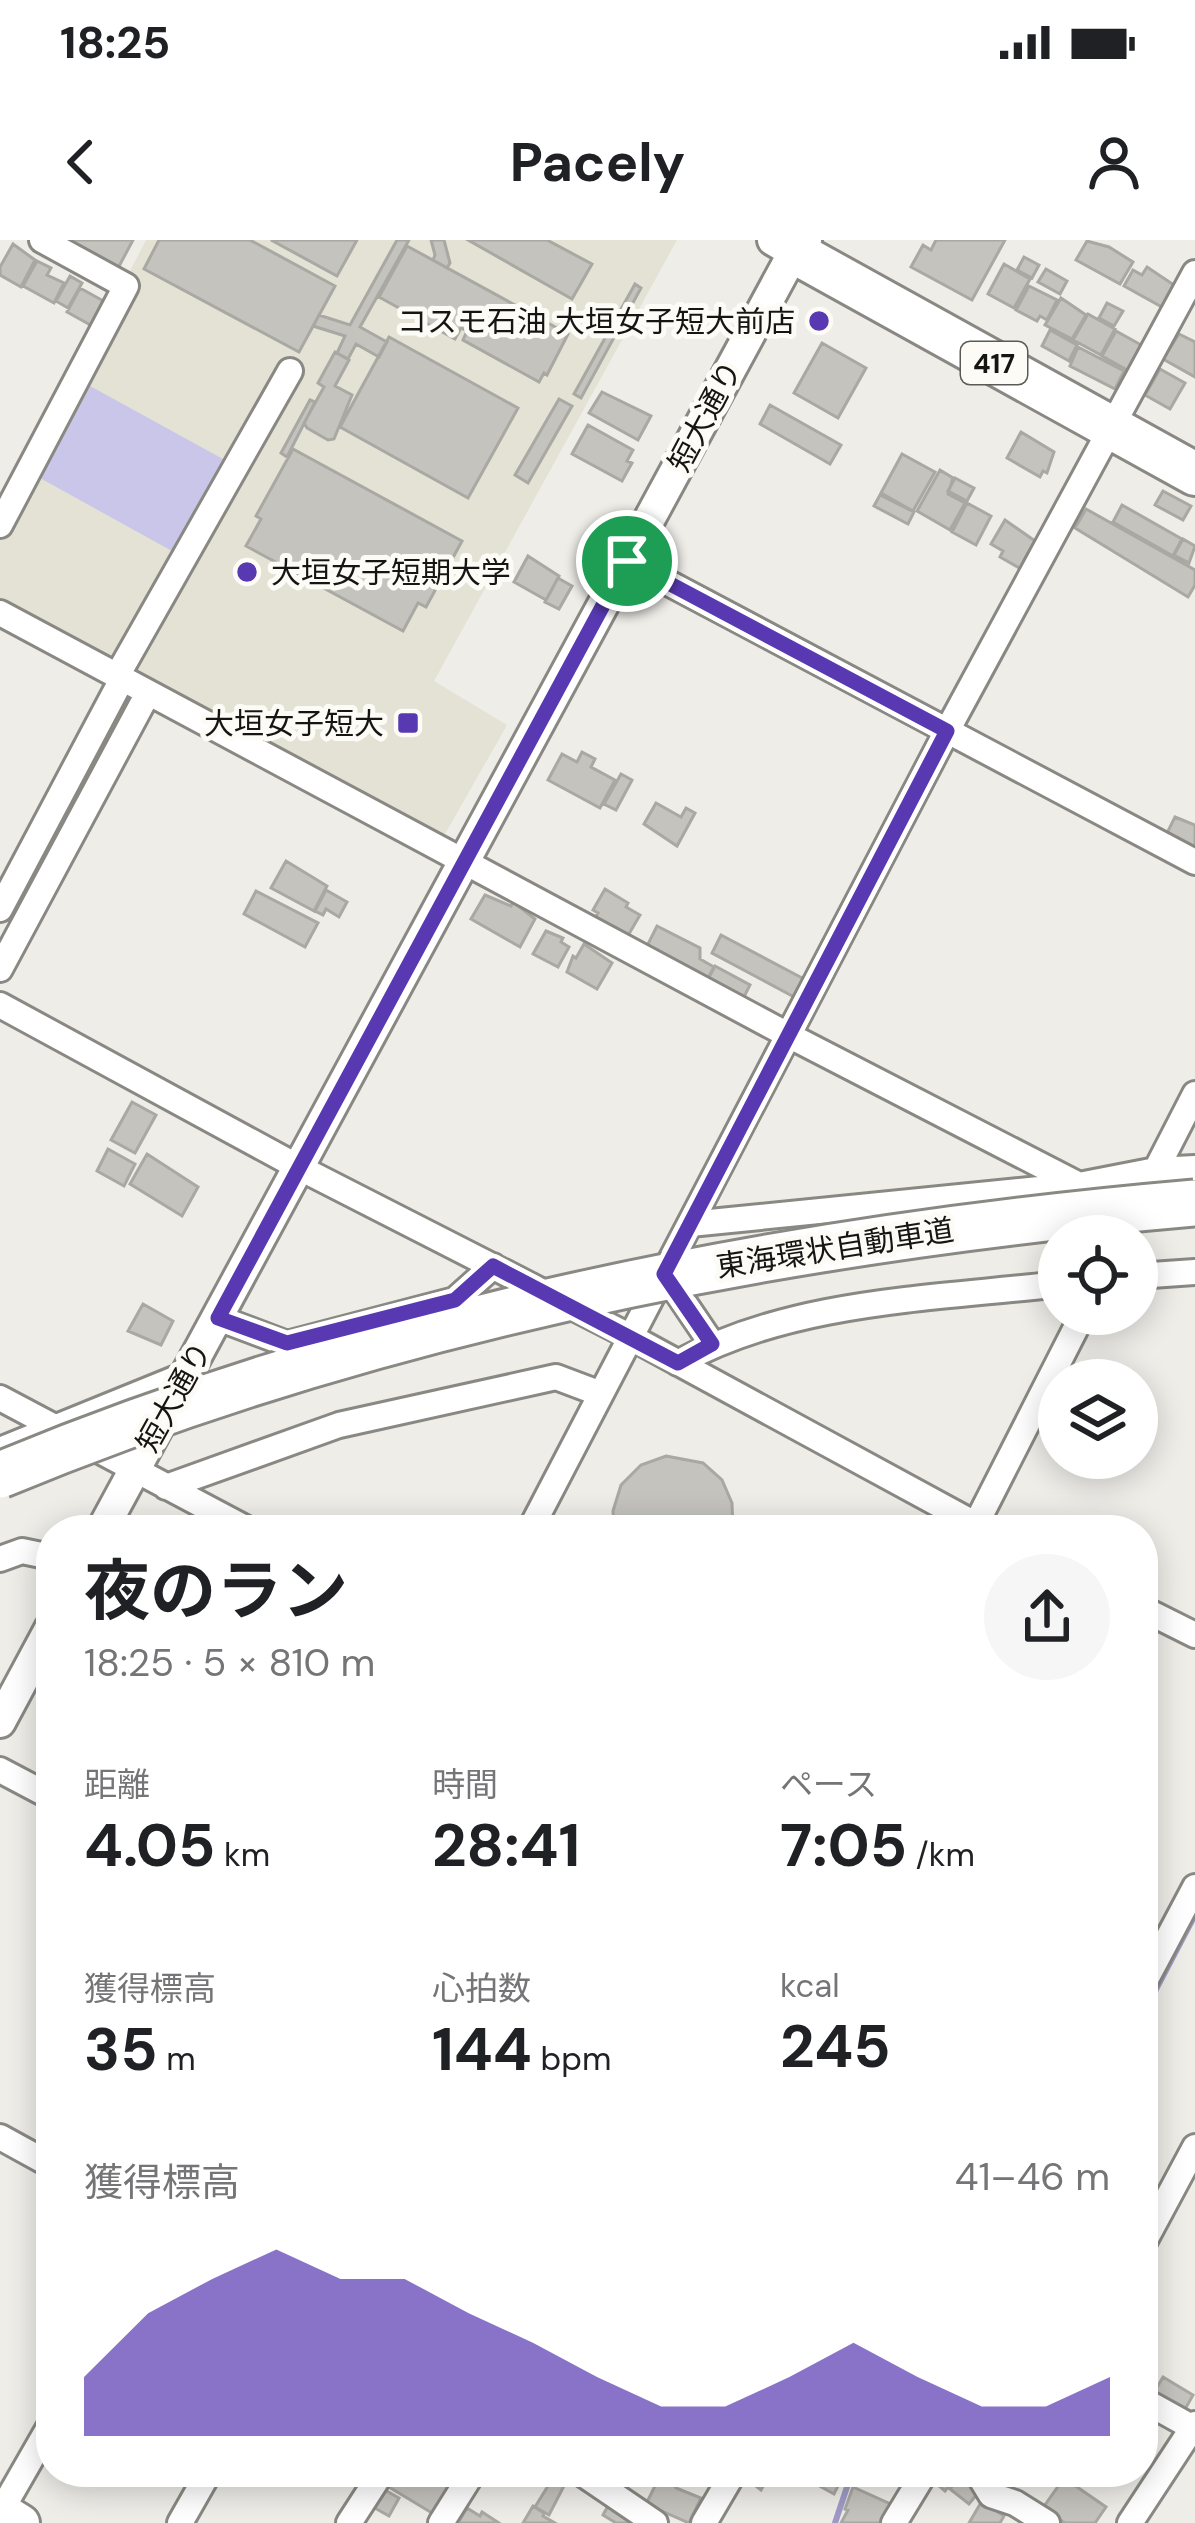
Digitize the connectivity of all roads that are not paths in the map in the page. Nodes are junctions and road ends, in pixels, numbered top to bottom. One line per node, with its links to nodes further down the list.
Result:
1 (42, 240): 7 (street)
2 (789, 244): 5 (highway, 417); 8 (street, 短大通り)
3 (1195, 273): 5 (street)
4 (290, 371): 10 (street)
5 (1111, 428): 6 (highway, 417); 11 (street)
6 (1195, 474)
7 (0, 525)
8 (627, 561): 11 (street); 13 (street, 短大通り)
9 (0, 613): 10 (street)
10 (131, 684): 13 (street); 14 (street); 15 (street)
11 (947, 731): 12 (street); 17 (street)
12 (1195, 862)
13 (463, 863): 17 (street); 19 (street, 短大通り)
14 (0, 910)
15 (0, 969)
16 (0, 1005): 19 (street)
17 (788, 1035): 22 (street); 26 (street)
18 (1195, 1094): 21 (street)
19 (299, 1168): 27 (street); 32 (street, 短大通り)
20 (1195, 1168): 21 (street)
21 (1156, 1170): 22 (street); 25 (street)
22 (1079, 1185): 24 (street); 26 (street)
23 (1195, 1203): 43 (highway, 東海環状自動車道, bridge)
24 (1116, 1215)
25 (1133, 1215)
26 (690, 1224): 29 (street)
27 (493, 1266): 32 (street); 34 (street)
28 (1195, 1272): 30 (street)
29 (664, 1274): 34 (street); 35 (street)
30 (1158, 1275)
31 (1038, 1287): 35 (street)
32 (218, 1318): 37 (street, 短大通り)
33 (1073, 1335): 49 (street)
34 (631, 1337): 36 (street); 38 (street)
35 (712, 1344): 36 (street)
36 (678, 1363): 48 (street)
37 (187, 1374): 40 (street); 42 (street, 短大通り)
38 (601, 1394): 44 (street); 47 (street)
39 (0, 1398): 40 (street)
40 (56, 1427): 41 (street); 42 (street)
41 (0, 1450)
42 (134, 1470): 44 (street); 45 (street, 短大通り)
43 (0, 1474)
44 (166, 1487): 46 (street)
45 (110, 1515)
46 (220, 1515)
47 (538, 1515)
48 (954, 1515)
49 (984, 1515)
50 (36, 1554): 51 (street)
51 (0, 1559)
52 (1158, 1616): 53 (street)
53 (1195, 1635)
54 (36, 1661): 55 (street)
55 (0, 1722)
56 (0, 1770): 57 (street)
57 (36, 1788)
58 (1195, 1887): 59 (street)
59 (1158, 1957)
60 (0, 2137): 62 (street)
61 (1195, 2146): 63 (street)
62 (36, 2156)
63 (1158, 2216)
64 (1158, 2408): 65 (street)
65 (1194, 2427): 67 (street)
66 (36, 2450): 76 (street)
67 (1158, 2481)
68 (200, 2487): 78 (street)
69 (373, 2487): 79 (street)
70 (464, 2487): 80 (street)
71 (602, 2487): 81 (street)
72 (725, 2487): 82 (street)
73 (916, 2487): 83 (street)
74 (987, 2487): 84 (street)
75 (1154, 2487): 85 (street)
76 (1, 2510): 77 (main road)
77 (21, 2523)
78 (180, 2523)
79 (350, 2523)
80 (441, 2523)
81 (655, 2523)
82 (704, 2523)
83 (894, 2523)
84 (1046, 2523)
85 (1130, 2523)

